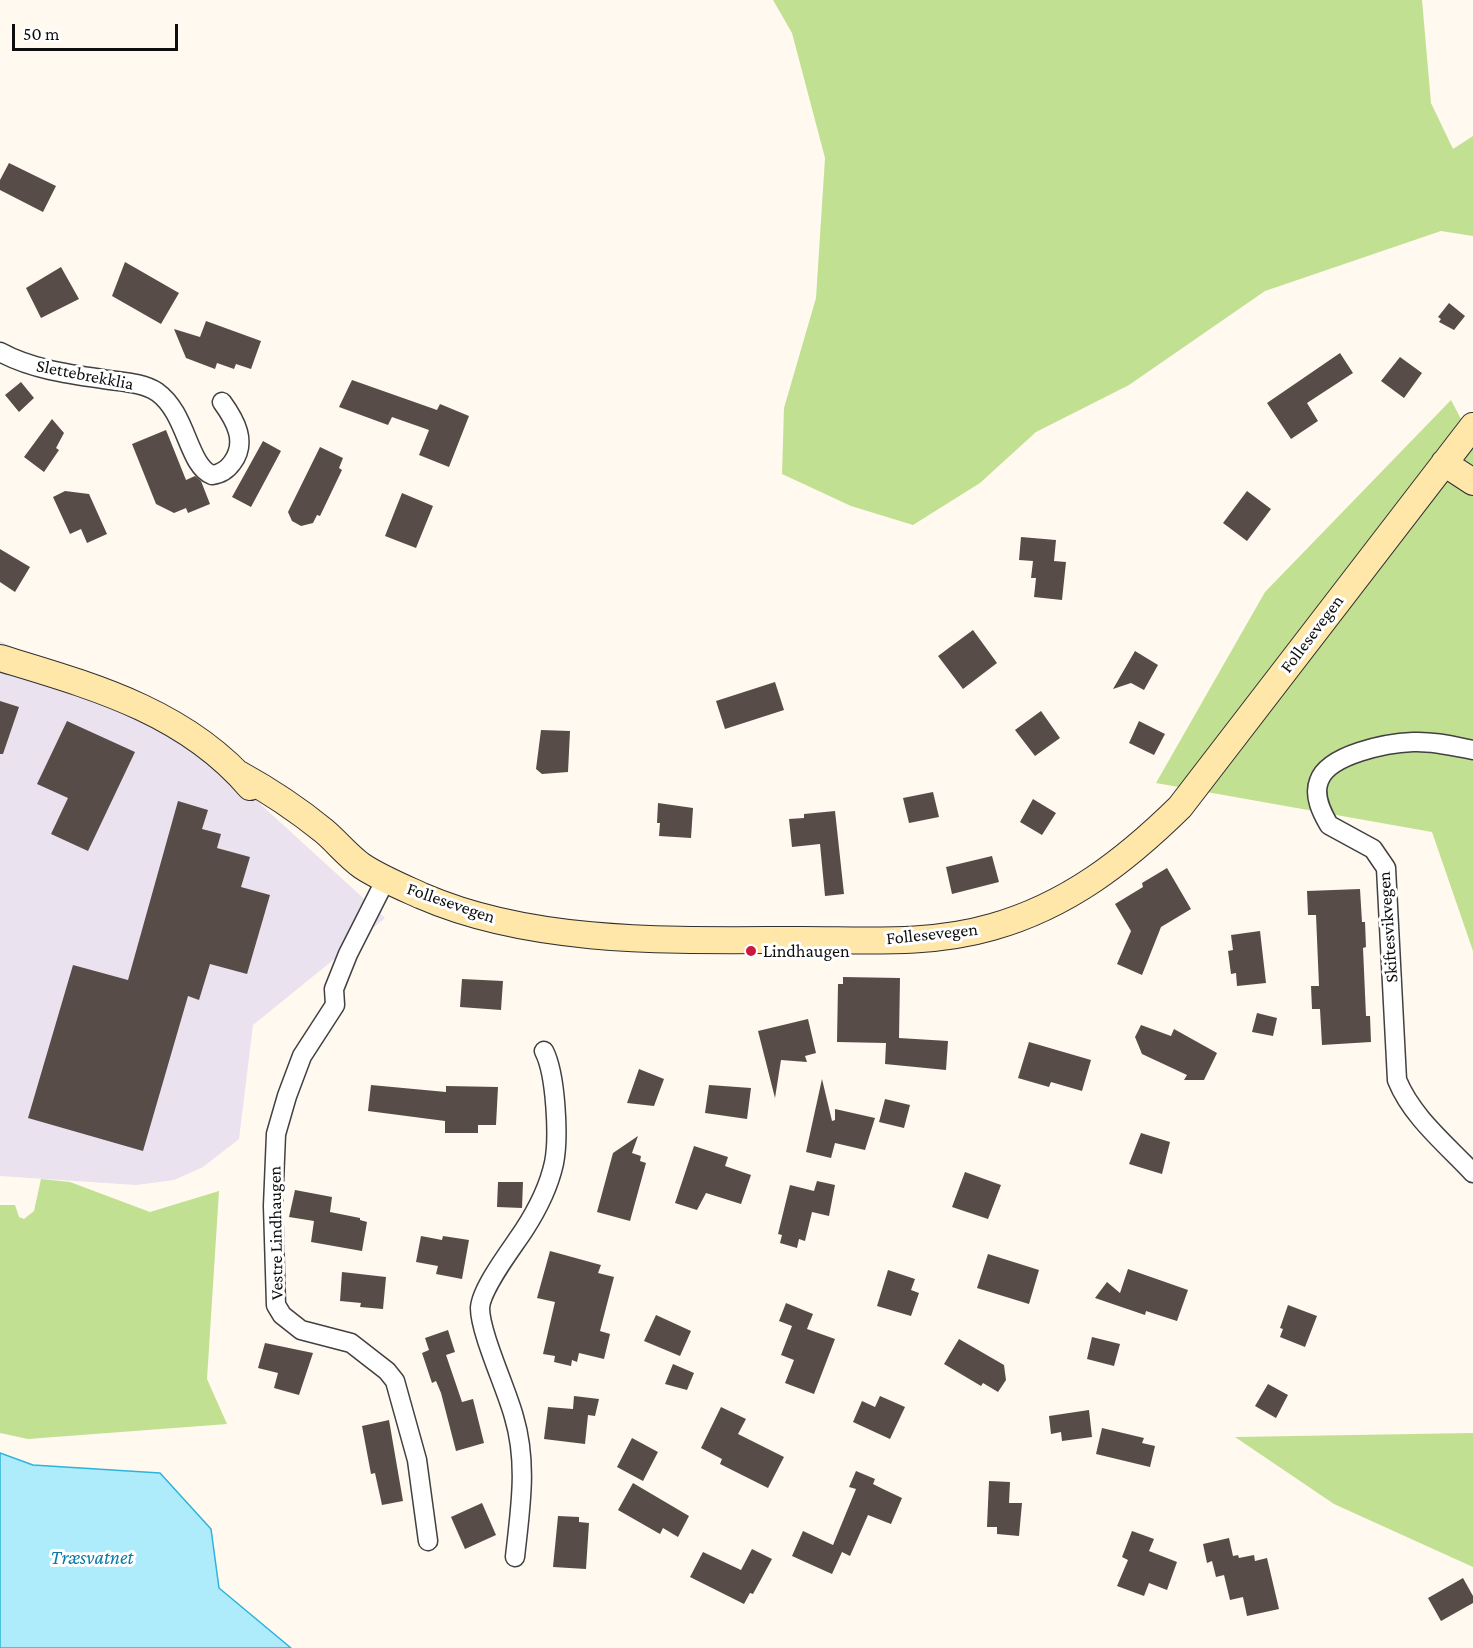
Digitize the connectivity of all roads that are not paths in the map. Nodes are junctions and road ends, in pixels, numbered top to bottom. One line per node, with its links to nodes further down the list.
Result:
1 (0, 352): 2 (street, Slettebrekklia)
2 (222, 402)
3 (1472, 431): 4 (main road, Follesevegen)
4 (1444, 463): 5 (main road); 8 (main road, Follesevegen)
5 (1473, 482)
6 (0, 658): 8 (main road, Follesevegen)
7 (1473, 750): 10 (street, Skiftesvikvegen)
8 (386, 879): 11 (street, Vestre Lindhaugen)
9 (544, 1051): 12 (street)
10 (1473, 1173)
11 (428, 1541)
12 (514, 1557)

